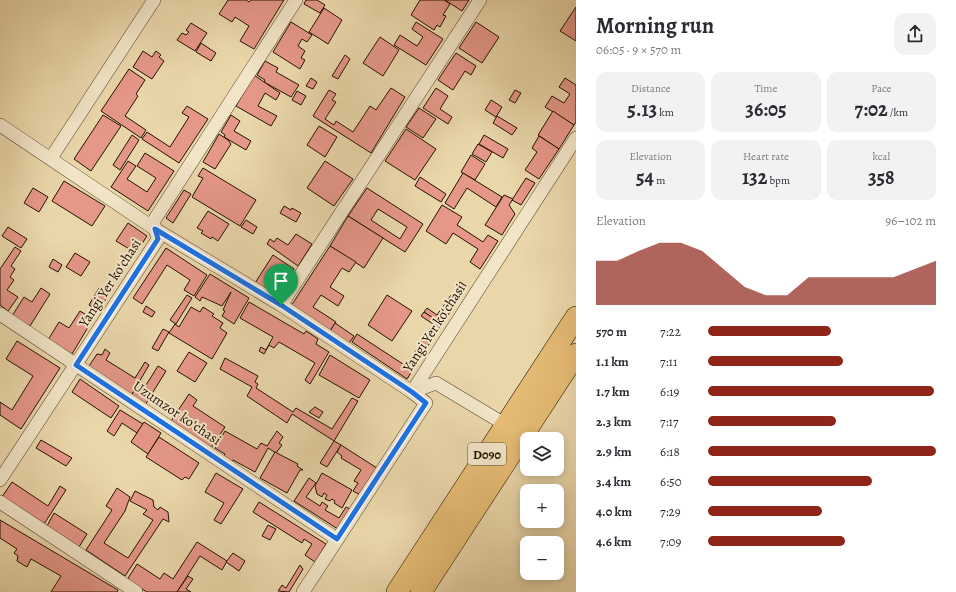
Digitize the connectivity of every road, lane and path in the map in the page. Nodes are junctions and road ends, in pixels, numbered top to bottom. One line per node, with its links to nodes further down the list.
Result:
1 (154, 0): 6 (street)
2 (296, 0): 7 (street, Yangi Yer koʻchasi)
3 (480, 0): 8 (street)
4 (0, 125): 6 (street)
5 (576, 138): 13 (street, Yangi Yer koʻchasi)
6 (51, 158): 7 (street)
7 (155, 229): 8 (street); 12 (street, Yangi Yer koʻchasi)
8 (281, 305): 13 (street)
9 (0, 314): 12 (street, Uzumzor koʻchasi)
10 (576, 317): 14 (main road, D090)
11 (576, 354): 21 (main road, D090)
12 (76, 365): 15 (street, Yangi Yer koʻchasi); 17 (street, Uzumzor koʻchasi)
13 (412, 392): 14 (street); 17 (street, Yangi Yer koʻchasi)
14 (506, 425): 18 (main road, D090)
15 (0, 480)
16 (0, 502): 19 (street)
17 (337, 539): 20 (street, Yangi Yer koʻchasi)
18 (399, 591)
19 (136, 592)
20 (303, 592)
21 (421, 592)

